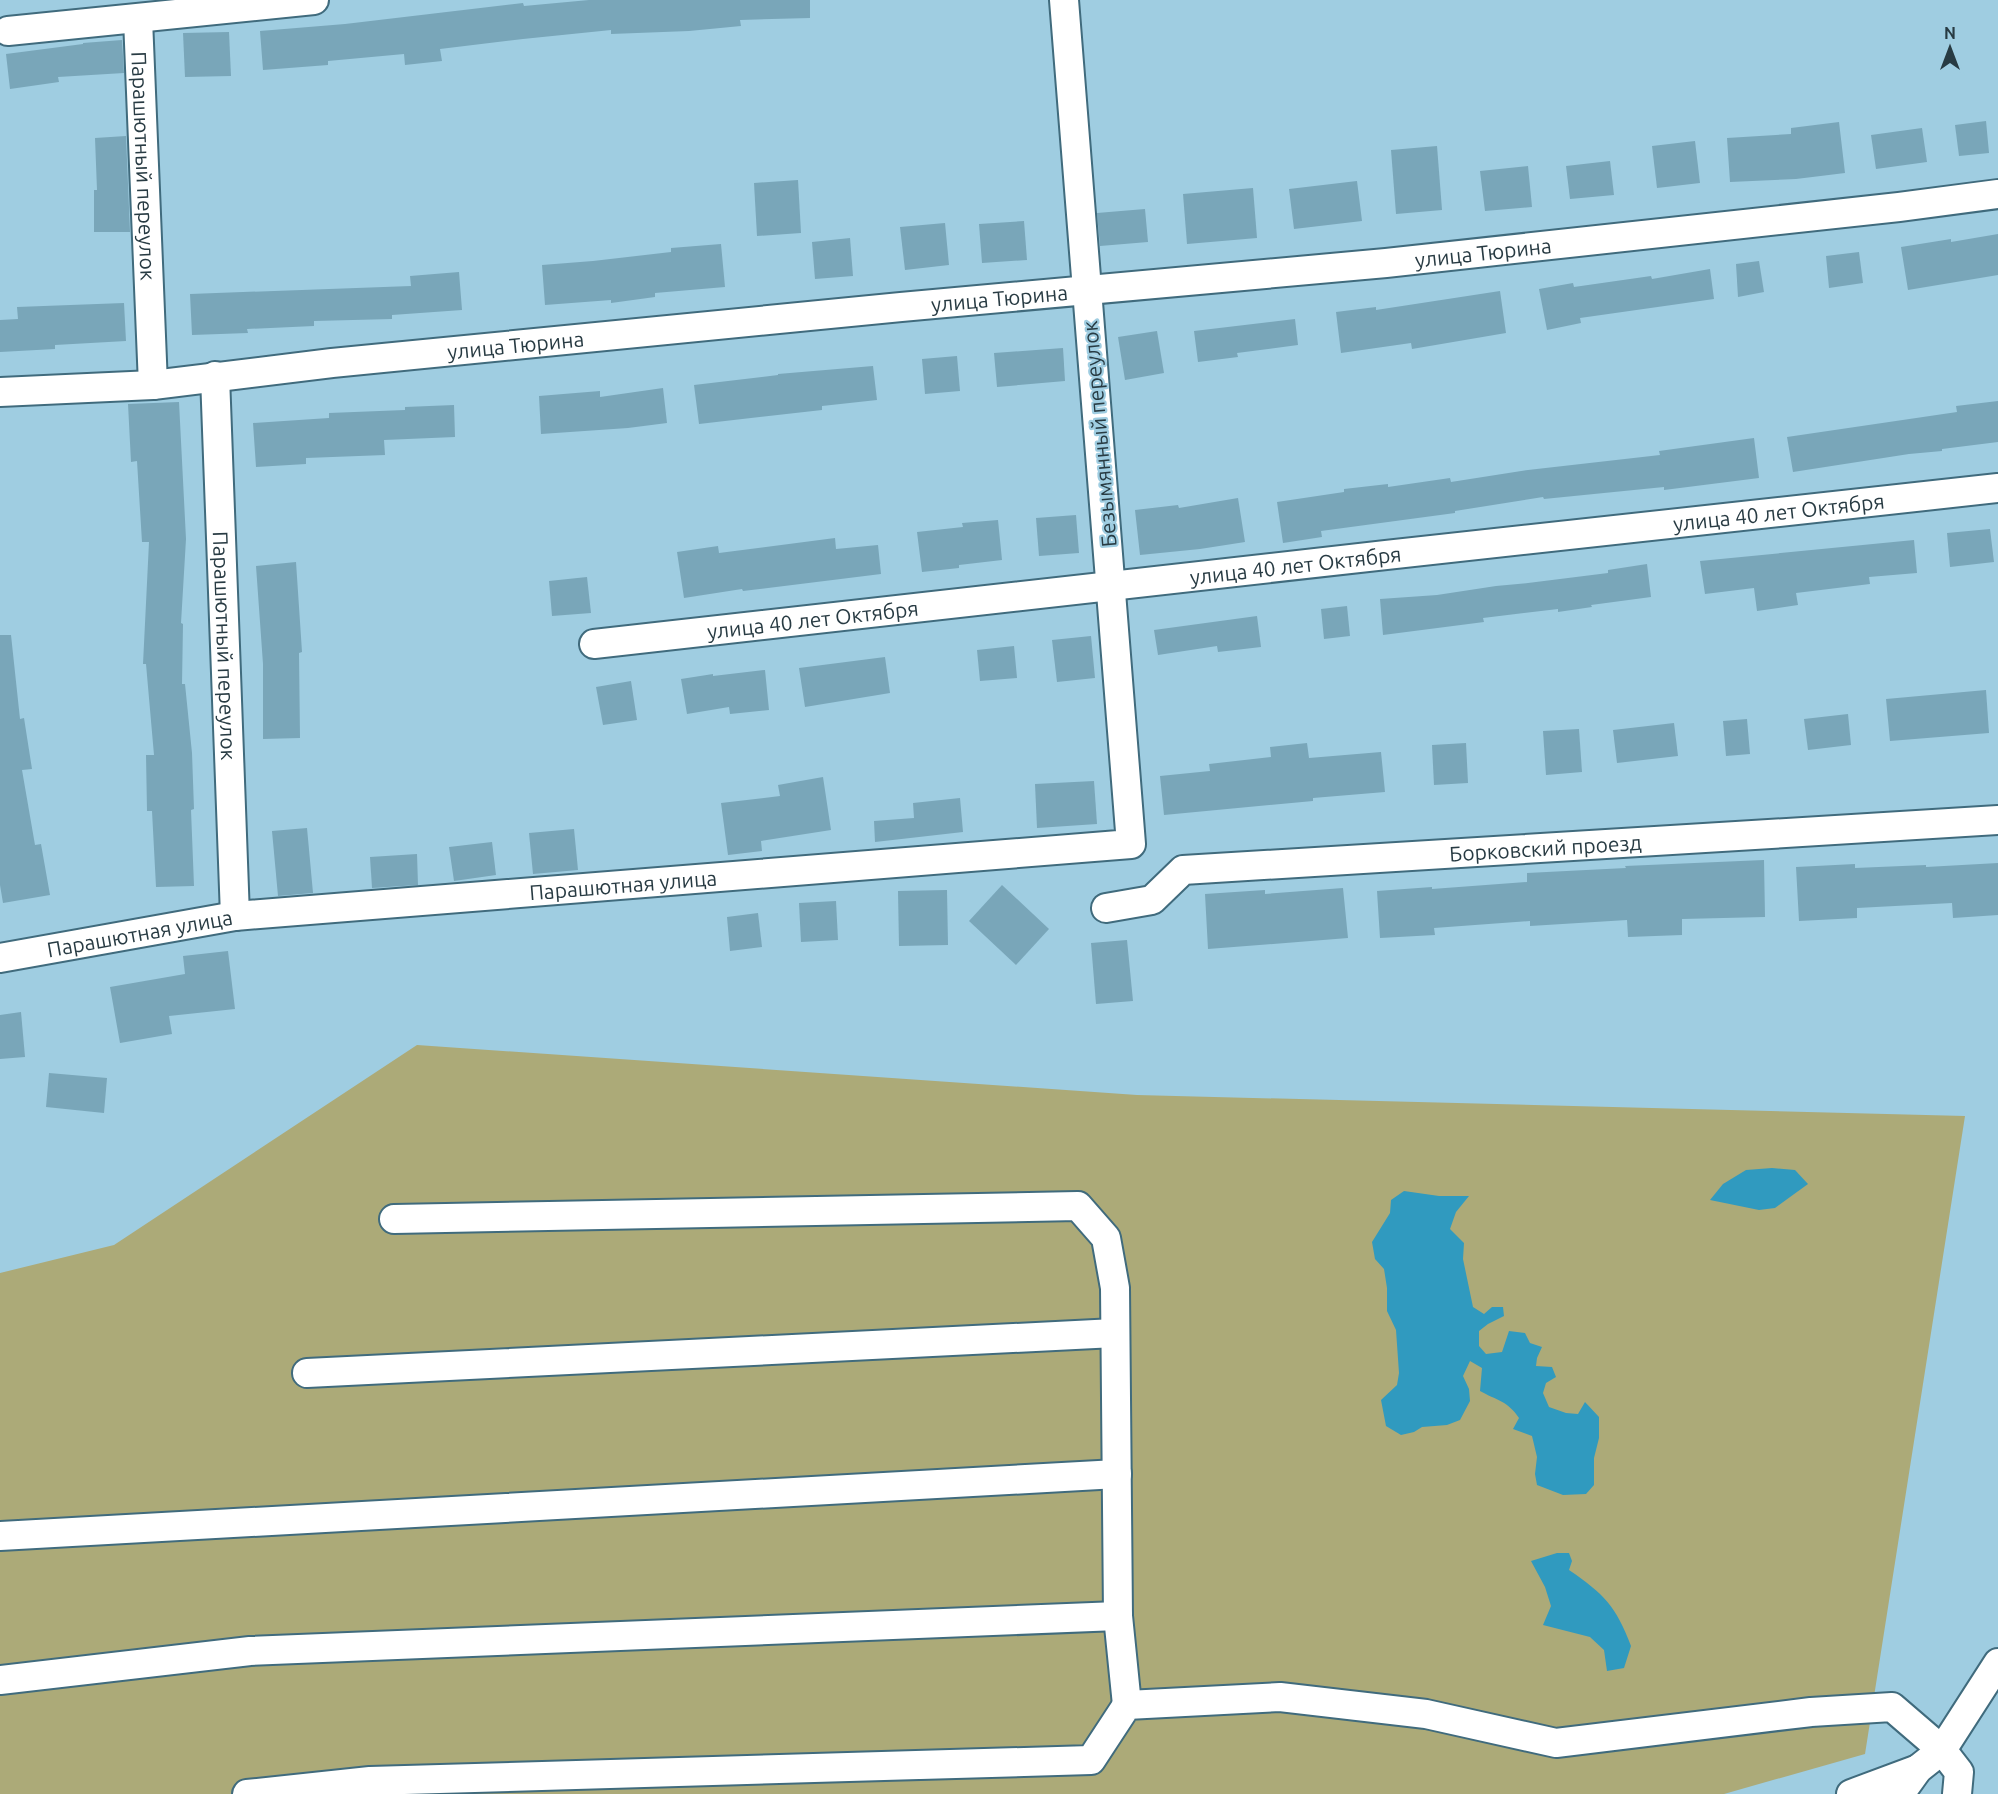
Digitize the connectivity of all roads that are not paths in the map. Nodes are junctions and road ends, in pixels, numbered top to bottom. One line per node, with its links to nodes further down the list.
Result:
1 (314, 0): 3 (street)
2 (1064, 0): 6 (street, Безымянный переулок)
3 (138, 19): 4 (street); 8 (street, Парашютный переулок)
4 (8, 31)
5 (1998, 194): 6 (street, улица Тюрина)
6 (1087, 291): 7 (street, улица Тюрина); 11 (street, Безымянный переулок)
7 (214, 376): 8 (street, улица Тюрина); 16 (street, Парашютный переулок)
8 (153, 385): 9 (street, улица Тюрина)
9 (0, 392)
10 (1998, 488): 11 (street, улица 40 лет Октября)
11 (1111, 585): 12 (street, улица 40 лет Октября); 13 (street, Безымянный переулок)
12 (594, 644)
13 (1121, 725): 16 (street, Парашютная улица)
14 (1998, 820): 15 (street, Борковский проезд)
15 (1106, 908)
16 (235, 916): 17 (street, Парашютная улица)
17 (0, 958)
18 (393, 1219): 19 (street)
19 (1115, 1333): 20 (street); 21 (street)
20 (307, 1373)
21 (1117, 1474): 22 (street); 23 (street)
22 (0, 1536)
23 (1118, 1616): 25 (street); 26 (street)
24 (1998, 1663): 27 (street)
25 (0, 1680)
26 (1127, 1705): 27 (street); 29 (street)
27 (1942, 1750): 28 (street); 32 (street)
28 (1918, 1769): 30 (street); 31 (street)
29 (247, 1794)
30 (1851, 1794)
31 (1900, 1794)
32 (1956, 1794)

